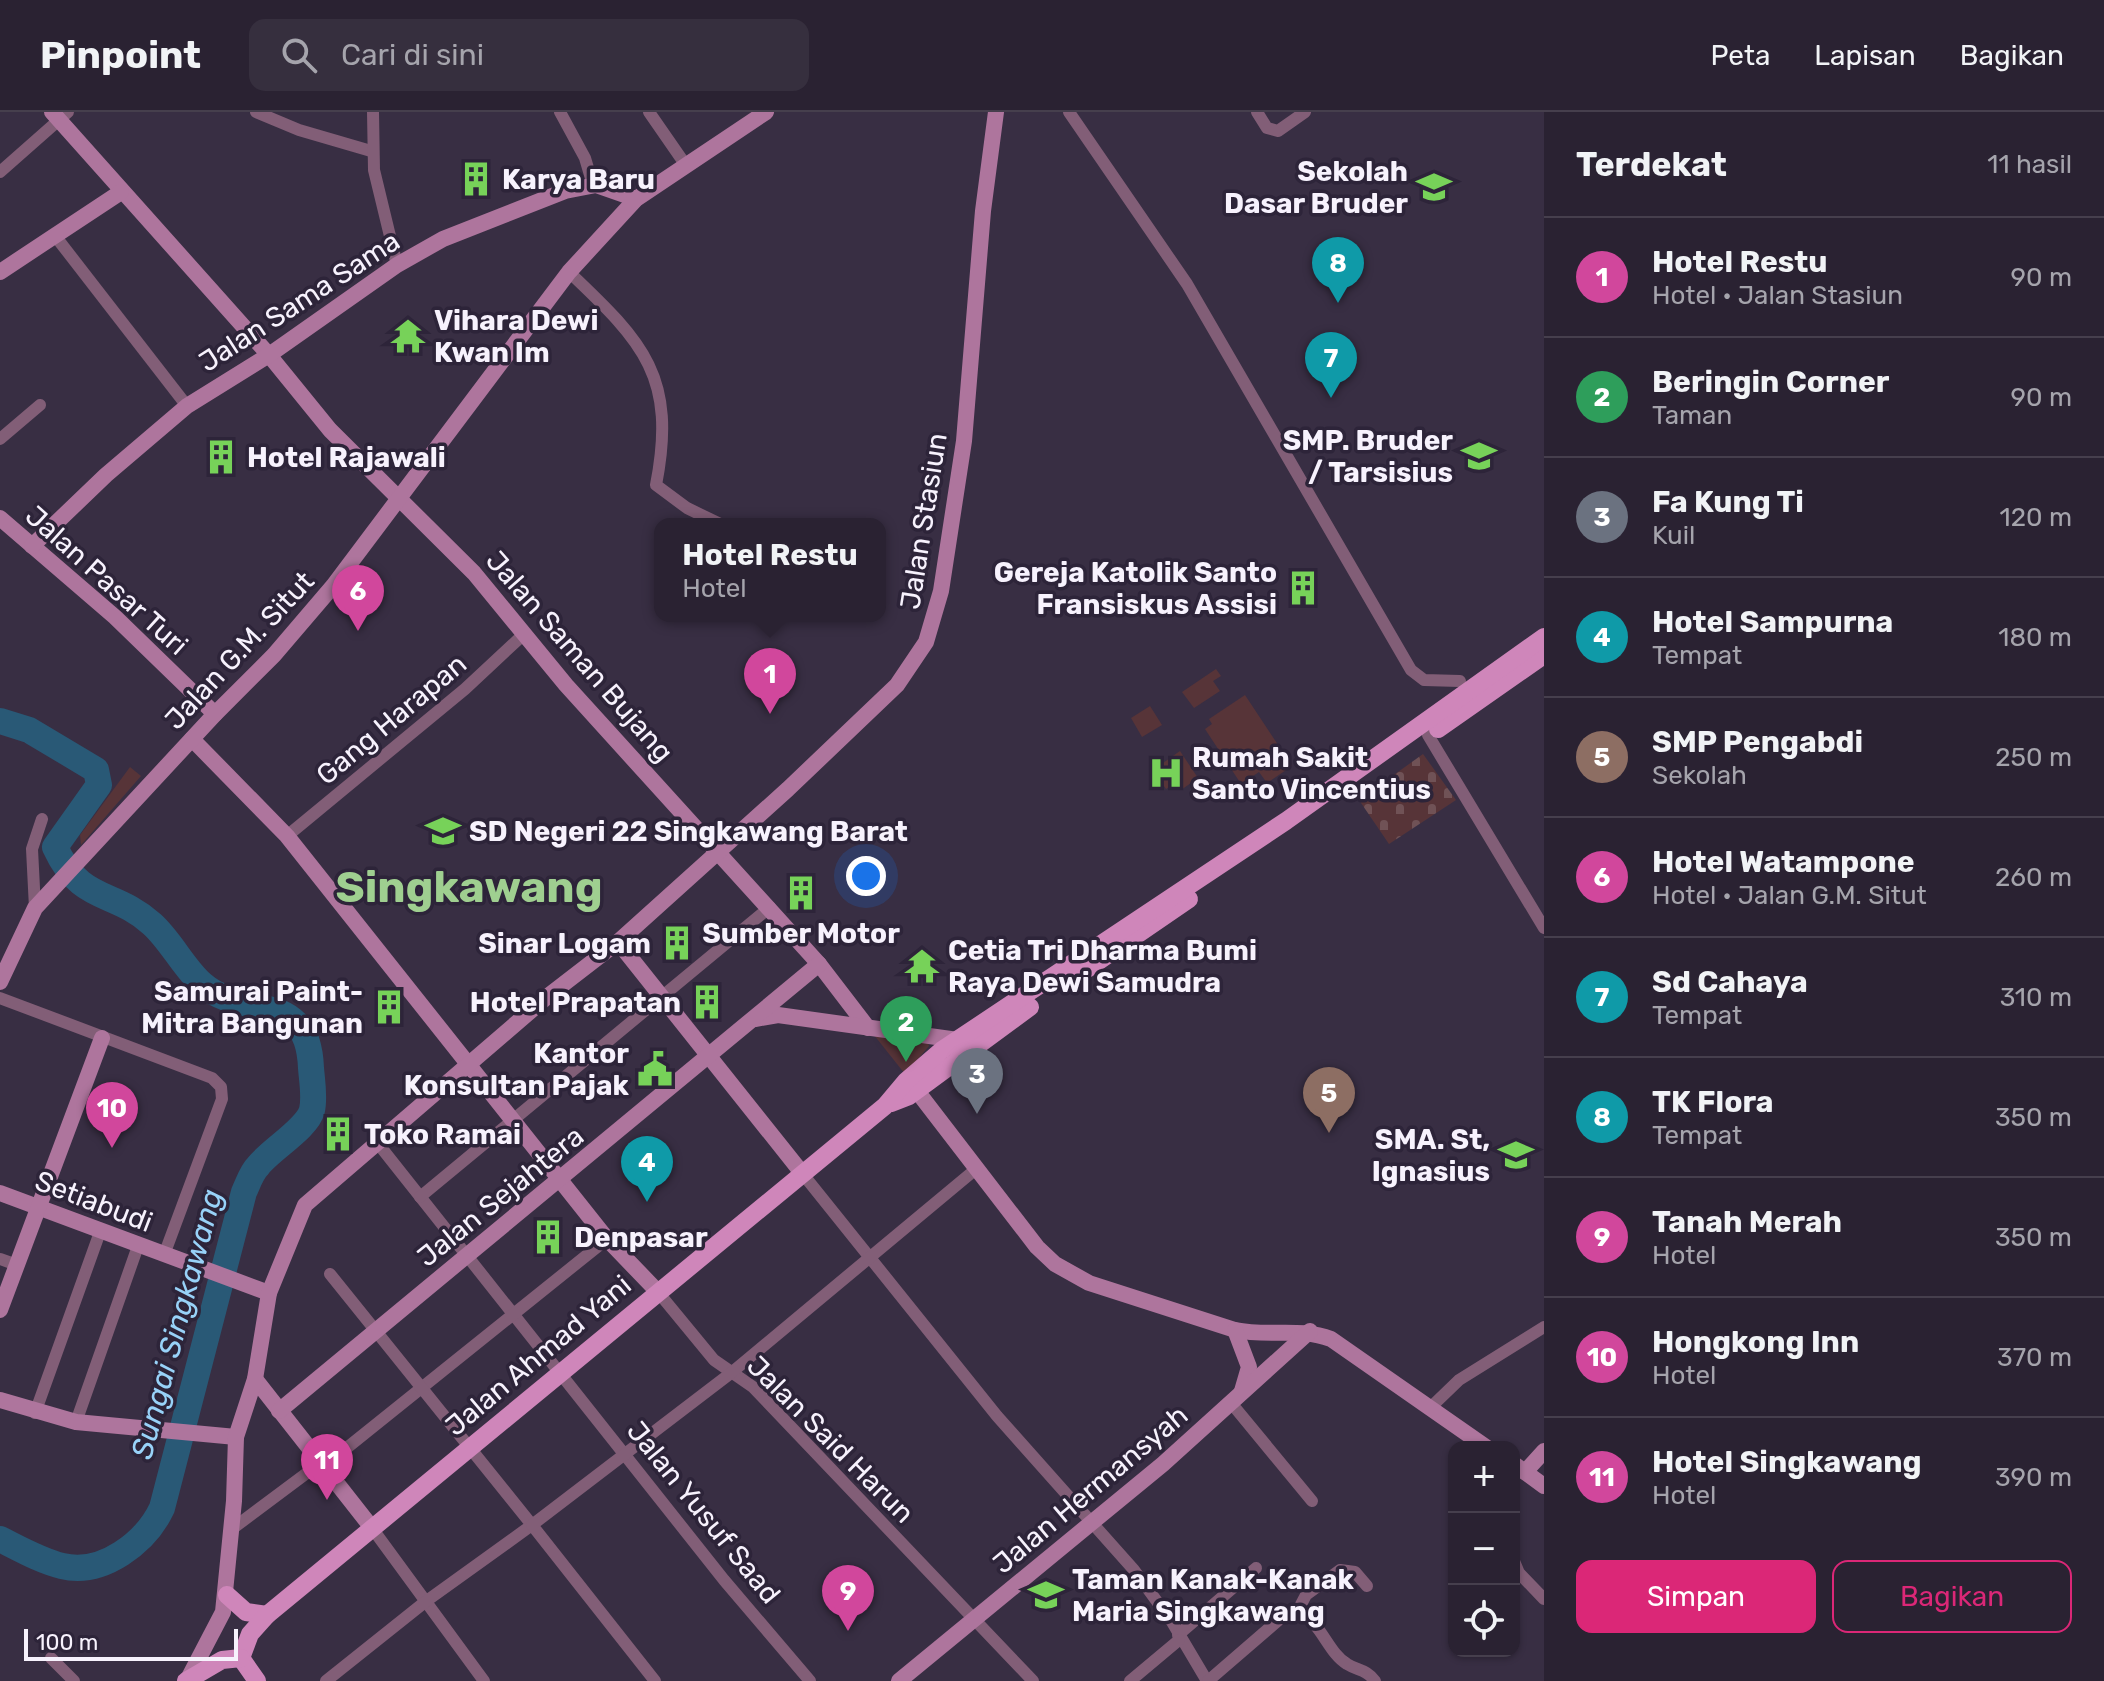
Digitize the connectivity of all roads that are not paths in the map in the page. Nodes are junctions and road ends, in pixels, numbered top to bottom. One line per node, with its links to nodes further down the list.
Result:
1 (256, 112): 11 (street)
2 (373, 112): 11 (street)
3 (560, 112): 14 (street)
4 (649, 112): 12 (street)
5 (766, 112): 12 (street, Jalan G.M. Situt)
6 (996, 112): 37 (street, Jalan Stasiun)
7 (1069, 112): 31 (street)
8 (1257, 112): 9 (street)
9 (1305, 112)
10 (59, 115): 13 (street); 15 (street, Jalan Saman Bujang)
11 (371, 151): 18 (street)
12 (685, 164): 16 (street, Jalan G.M. Situt)
13 (0, 172)
14 (593, 185): 16 (street); 18 (street, Jalan Sama Sama)
15 (121, 192): 17 (street); 21 (street, Jalan Saman Bujang)
16 (636, 199): 20 (street, Jalan G.M. Situt)
17 (56, 237): 19 (street); 23 (street)
18 (397, 265): 21 (street, Jalan Sama Sama)
19 (0, 272)
20 (569, 272): 25 (street, Jalan G.M. Situt); 27 (street)
21 (269, 355): 23 (street, Jalan Sama Sama); 25 (street, Jalan Saman Bujang)
22 (40, 405): 24 (street)
23 (187, 406): 28 (street, Jalan Sama Sama)
24 (0, 439)
25 (401, 499): 29 (street, Jalan Saman Bujang); 32 (street, Jalan G.M. Situt)
26 (0, 518): 28 (street, Jalan Pasar Turi)
27 (708, 518)
28 (32, 546): 32 (street, Jalan Pasar Turi)
29 (524, 634): 36 (street, Gang Harapan); 37 (street, Jalan Saman Bujang)
30 (1540, 649): 33 (main road); 49 (main road)
31 (1460, 681)
32 (215, 714): 34 (street, Jalan G.M. Situt)
33 (1428, 735): 40 (street); 52 (main road)
34 (192, 739): 36 (street); 39 (street, Jalan G.M. Situt)
35 (42, 819): 39 (street)
36 (287, 836): 51 (street)
37 (717, 850): 38 (street, Jalan Saman Bujang); 41 (street, Jalan Stasiun)
38 (770, 907): 42 (street, Jalan Saman Bujang); 44 (street)
39 (35, 908): 43 (street, Jalan G.M. Situt)
40 (1544, 928)
41 (618, 942): 44 (street); 51 (street, Jalan Stasiun)
42 (819, 964): 46 (street, Jalan Sejahtera); 47 (street, Jalan Saman Bujang)
43 (0, 982)
44 (662, 996): 50 (street); 54 (street)
45 (0, 998): 48 (street)
46 (753, 1020): 47 (street); 50 (street, Jalan Sejahtera)
47 (868, 1028): 49 (street)
48 (102, 1038): 61 (street); 65 (street)
49 (958, 1040): 53 (main road)
50 (711, 1056): 57 (street); 58 (street, Jalan Sejahtera)
51 (466, 1065): 54 (street); 55 (street, Jalan Stasiun)
52 (917, 1091): 53 (main road); 56 (street)
53 (885, 1106): 57 (main road, Jalan Ahmad Yani)
54 (512, 1121): 58 (street); 60 (street)
55 (376, 1141): 60 (street, Jalan Yusuf Saad); 72 (street, Jalan Stasiun)
56 (976, 1169): 66 (street); 77 (street)
57 (802, 1173): 66 (street); 71 (main road, Jalan Ahmad Yani)
58 (561, 1181): 63 (street); 67 (street, Jalan Sejahtera)
59 (0, 1193): 61 (street, Setiabudi)
60 (420, 1197): 67 (street, Jalan Yusuf Saad)
61 (39, 1208): 62 (street, Setiabudi); 69 (street)
62 (100, 1232): 64 (street, Setiabudi); 87 (street)
63 (607, 1239): 71 (street); 74 (street)
64 (138, 1246): 65 (street, Setiabudi); 88 (street)
65 (164, 1255): 72 (street, Setiabudi)
66 (870, 1255): 80 (street); 98 (street)
67 (468, 1256): 74 (street, Jalan Yusuf Saad); 76 (street, Jalan Sejahtera)
68 (0, 1259): 69 (street)
69 (17, 1265): 73 (street)
70 (330, 1274): 76 (street)
71 (658, 1292): 79 (main road, Jalan Ahmad Yani); 80 (street, Jalan Said Harun)
72 (269, 1293): 81 (street)
73 (0, 1310)
74 (513, 1314): 79 (street, Jalan Yusuf Saad); 82 (street)
75 (1544, 1327): 85 (street)
76 (378, 1330): 82 (street); 86 (street, Jalan Sejahtera)
77 (1235, 1330): 78 (street); 84 (street)
78 (1310, 1331): 84 (street, Jalan Hermansyah); 85 (street)
79 (561, 1373): 91 (main road, Jalan Ahmad Yani); 93 (street, Jalan Yusuf Saad)
80 (731, 1373): 93 (street); 110 (street, Jalan Said Harun)
81 (255, 1379): 86 (street); 89 (street)
82 (423, 1386): 91 (street); 94 (street)
83 (0, 1400): 87 (street)
84 (1234, 1402): 97 (street); 98 (street, Jalan Hermansyah)
85 (1430, 1408): 90 (street)
86 (279, 1411): 94 (street)
87 (35, 1413): 88 (street)
88 (76, 1422): 89 (street)
89 (236, 1437): 101 (street)
90 (1476, 1441)
91 (470, 1448): 99 (street); 100 (main road, Jalan Ahmad Yani)
92 (1544, 1451): 95 (street)
93 (626, 1455): 99 (street); 120 (street, Jalan Yusuf Saad)
94 (321, 1465): 100 (street); 101 (street)
95 (1520, 1468): 96 (street)
96 (1544, 1486)
97 (1312, 1501)
98 (1093, 1521): 110 (street, Jalan Hermansyah); 111 (street)
99 (532, 1525): 107 (street); 119 (street)
100 (372, 1528): 107 (street); 109 (main road, Jalan Ahmad Yani)
101 (232, 1529): 105 (street)
102 (1256, 1568): 111 (street)
103 (1520, 1574): 106 (street)
104 (1367, 1586): 108 (street)
105 (227, 1595): 109 (main road); 114 (street)
106 (1544, 1599)
107 (425, 1602): 117 (street); 118 (street)
108 (1297, 1612): 124 (street); 125 (street)
109 (267, 1615): 113 (main road, Jalan Ahmad Yani)
110 (972, 1619): 121 (street, Jalan Hermansyah); 122 (street, Jalan Said Harun)
111 (1179, 1637): 123 (street); 124 (street)
112 (51, 1658): 115 (street)
113 (241, 1658): 114 (main road); 116 (main road)
114 (187, 1680)
115 (74, 1681)
116 (257, 1681)
117 (326, 1681)
118 (484, 1681)
119 (655, 1681)
120 (810, 1681)
121 (899, 1681)
122 (1033, 1681)
123 (1130, 1681)
124 (1207, 1681)
125 (1375, 1681)

